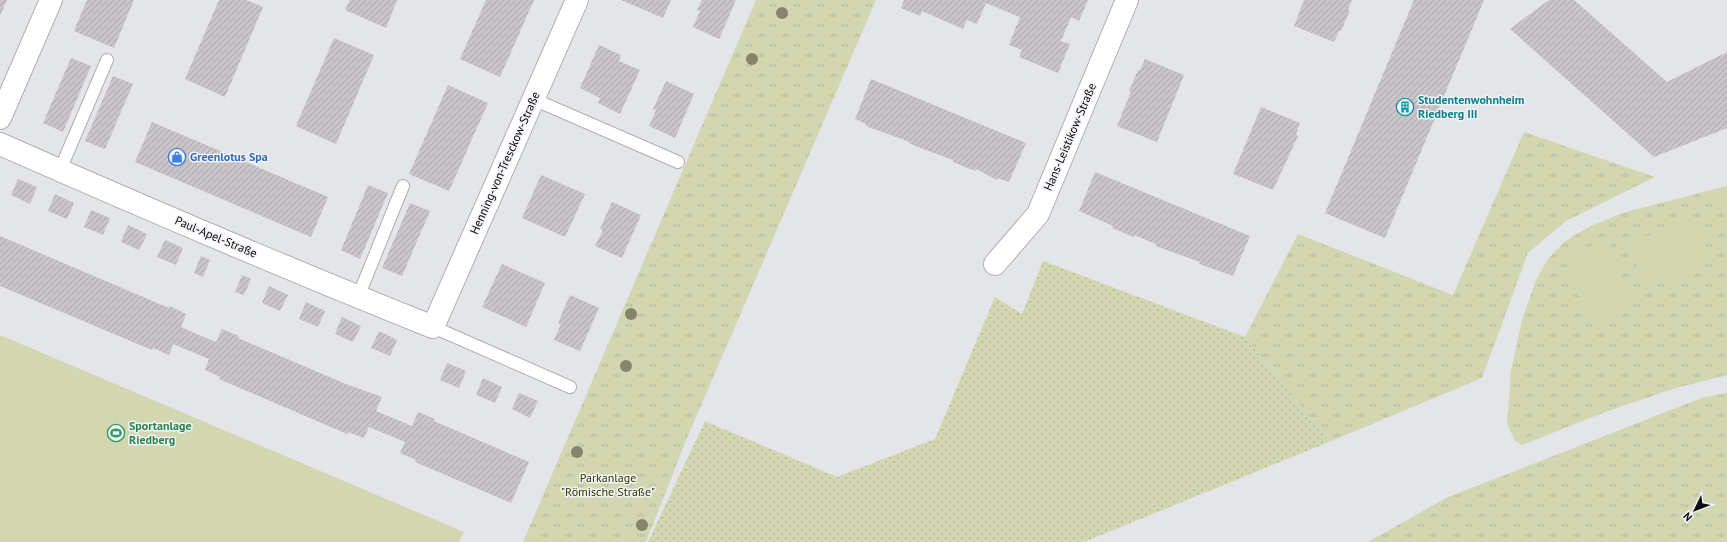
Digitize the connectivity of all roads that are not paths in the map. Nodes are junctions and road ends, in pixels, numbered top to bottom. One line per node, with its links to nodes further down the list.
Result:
1 (51, 0): 6 (street)
2 (577, 0): 5 (street, Henning-von-Tresckow-Straße)
3 (1128, 0): 11 (street, Hans-Leistikow-Straße)
4 (108, 60): 9 (lane)
5 (533, 99): 8 (lane); 13 (street, Henning-von-Tresckow-Straße)
6 (0, 118)
7 (0, 144): 9 (street, Paul-Apel-Straße)
8 (678, 162)
9 (60, 170): 12 (street, Paul-Apel-Straße)
10 (404, 186): 12 (lane)
11 (995, 264)
12 (358, 297): 13 (street, Paul-Apel-Straße)
13 (433, 327): 14 (lane)
14 (570, 387)

